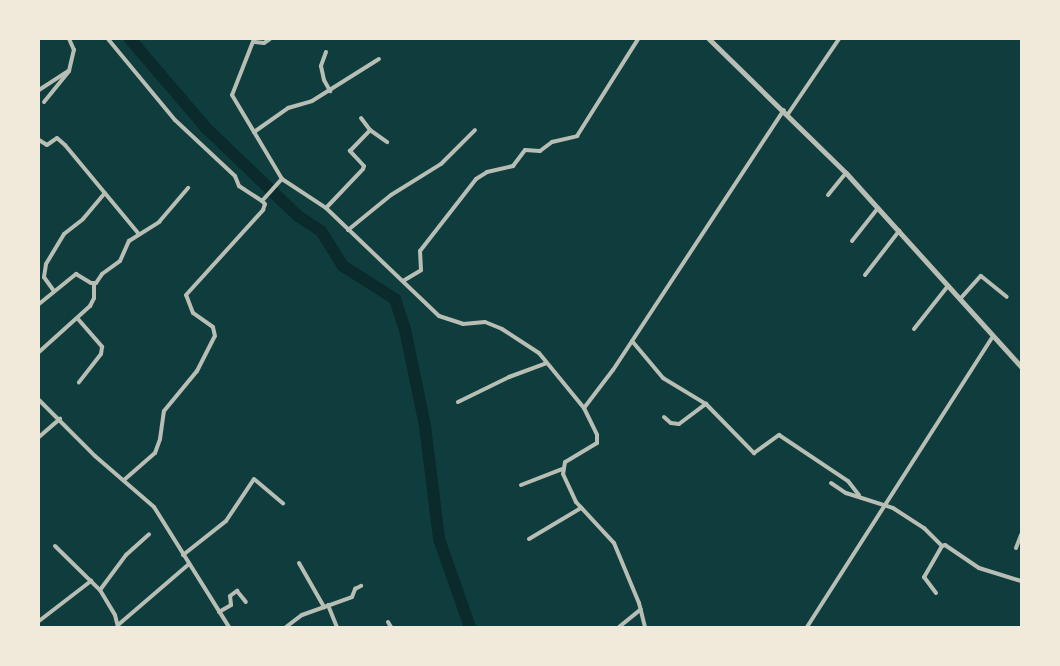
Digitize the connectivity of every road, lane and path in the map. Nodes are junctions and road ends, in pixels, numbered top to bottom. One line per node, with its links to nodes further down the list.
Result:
1 (69, 39): 10 (street)
2 (108, 39): 26 (street)
3 (270, 39): 7 (street)
4 (638, 39): 34 (street)
5 (839, 39): 14 (street)
6 (713, 40): 14 (street)
7 (254, 41): 18 (street)
8 (326, 52): 12 (street)
9 (379, 59): 12 (street)
10 (69, 71): 11 (street); 13 (street)
11 (39, 90)
12 (330, 91): 18 (street)
13 (44, 102)
14 (786, 112): 21 (street); 44 (street)
15 (361, 118): 16 (street)
16 (370, 130): 20 (street); 27 (street)
17 (475, 130): 29 (street)
18 (254, 132): 22 (street)
19 (39, 140): 24 (street)
20 (387, 142)
21 (846, 172): 25 (street); 28 (street)
22 (281, 180): 26 (street); 27 (street)
23 (188, 188): 31 (street)
24 (105, 193): 31 (street); 37 (street)
25 (828, 195)
26 (262, 201): 57 (street)
27 (326, 208): 29 (street)
28 (878, 208): 30 (street); 32 (street)
29 (348, 231): 34 (street)
30 (899, 231): 33 (street); 36 (street)
31 (138, 233): 35 (street)
32 (852, 241)
33 (865, 275)
34 (403, 281): 46 (street)
35 (94, 284): 37 (street); 41 (street)
36 (948, 286): 39 (street); 42 (street)
37 (54, 291): 40 (street)
38 (1007, 297): 39 (street)
39 (960, 299): 43 (street)
40 (39, 304)
41 (78, 319): 45 (street); 48 (street)
42 (914, 329)
43 (992, 338): 47 (street); 62 (street)
44 (632, 341): 51 (street); 52 (street)
45 (39, 352)
46 (547, 363): 50 (street); 52 (street)
47 (1021, 367)
48 (79, 382)
49 (39, 400): 54 (street)
50 (458, 402)
51 (706, 404): 53 (street); 60 (street)
52 (584, 408): 56 (street)
53 (664, 417)
54 (60, 418): 55 (street); 57 (street)
55 (39, 437)
56 (562, 469): 59 (street); 63 (street)
57 (124, 480): 70 (street)
58 (831, 483): 60 (street)
59 (521, 485)
60 (860, 495): 62 (street)
61 (283, 503): 70 (street)
62 (886, 506): 68 (street); 91 (street)
63 (581, 508): 66 (street); 80 (street)
64 (149, 534): 76 (street)
65 (1021, 535): 69 (street)
66 (529, 539)
67 (55, 546): 73 (street)
68 (942, 546): 74 (street); 77 (street)
69 (1016, 548)
70 (183, 555): 72 (street)
71 (298, 563): 79 (street)
72 (189, 564): 81 (street); 84 (street)
73 (91, 581): 76 (street); 82 (street)
74 (1021, 581)
75 (361, 586): 79 (street)
76 (100, 590): 84 (street)
77 (936, 593)
78 (246, 602): 81 (street)
79 (326, 606): 86 (street); 87 (street)
80 (641, 609): 89 (street); 90 (street)
81 (219, 612): 85 (street)
82 (39, 621)
83 (388, 621): 88 (street)
84 (118, 626)
85 (228, 627)
86 (286, 627)
87 (337, 627)
88 (391, 627)
89 (619, 627)
90 (645, 627)
91 (807, 627)

